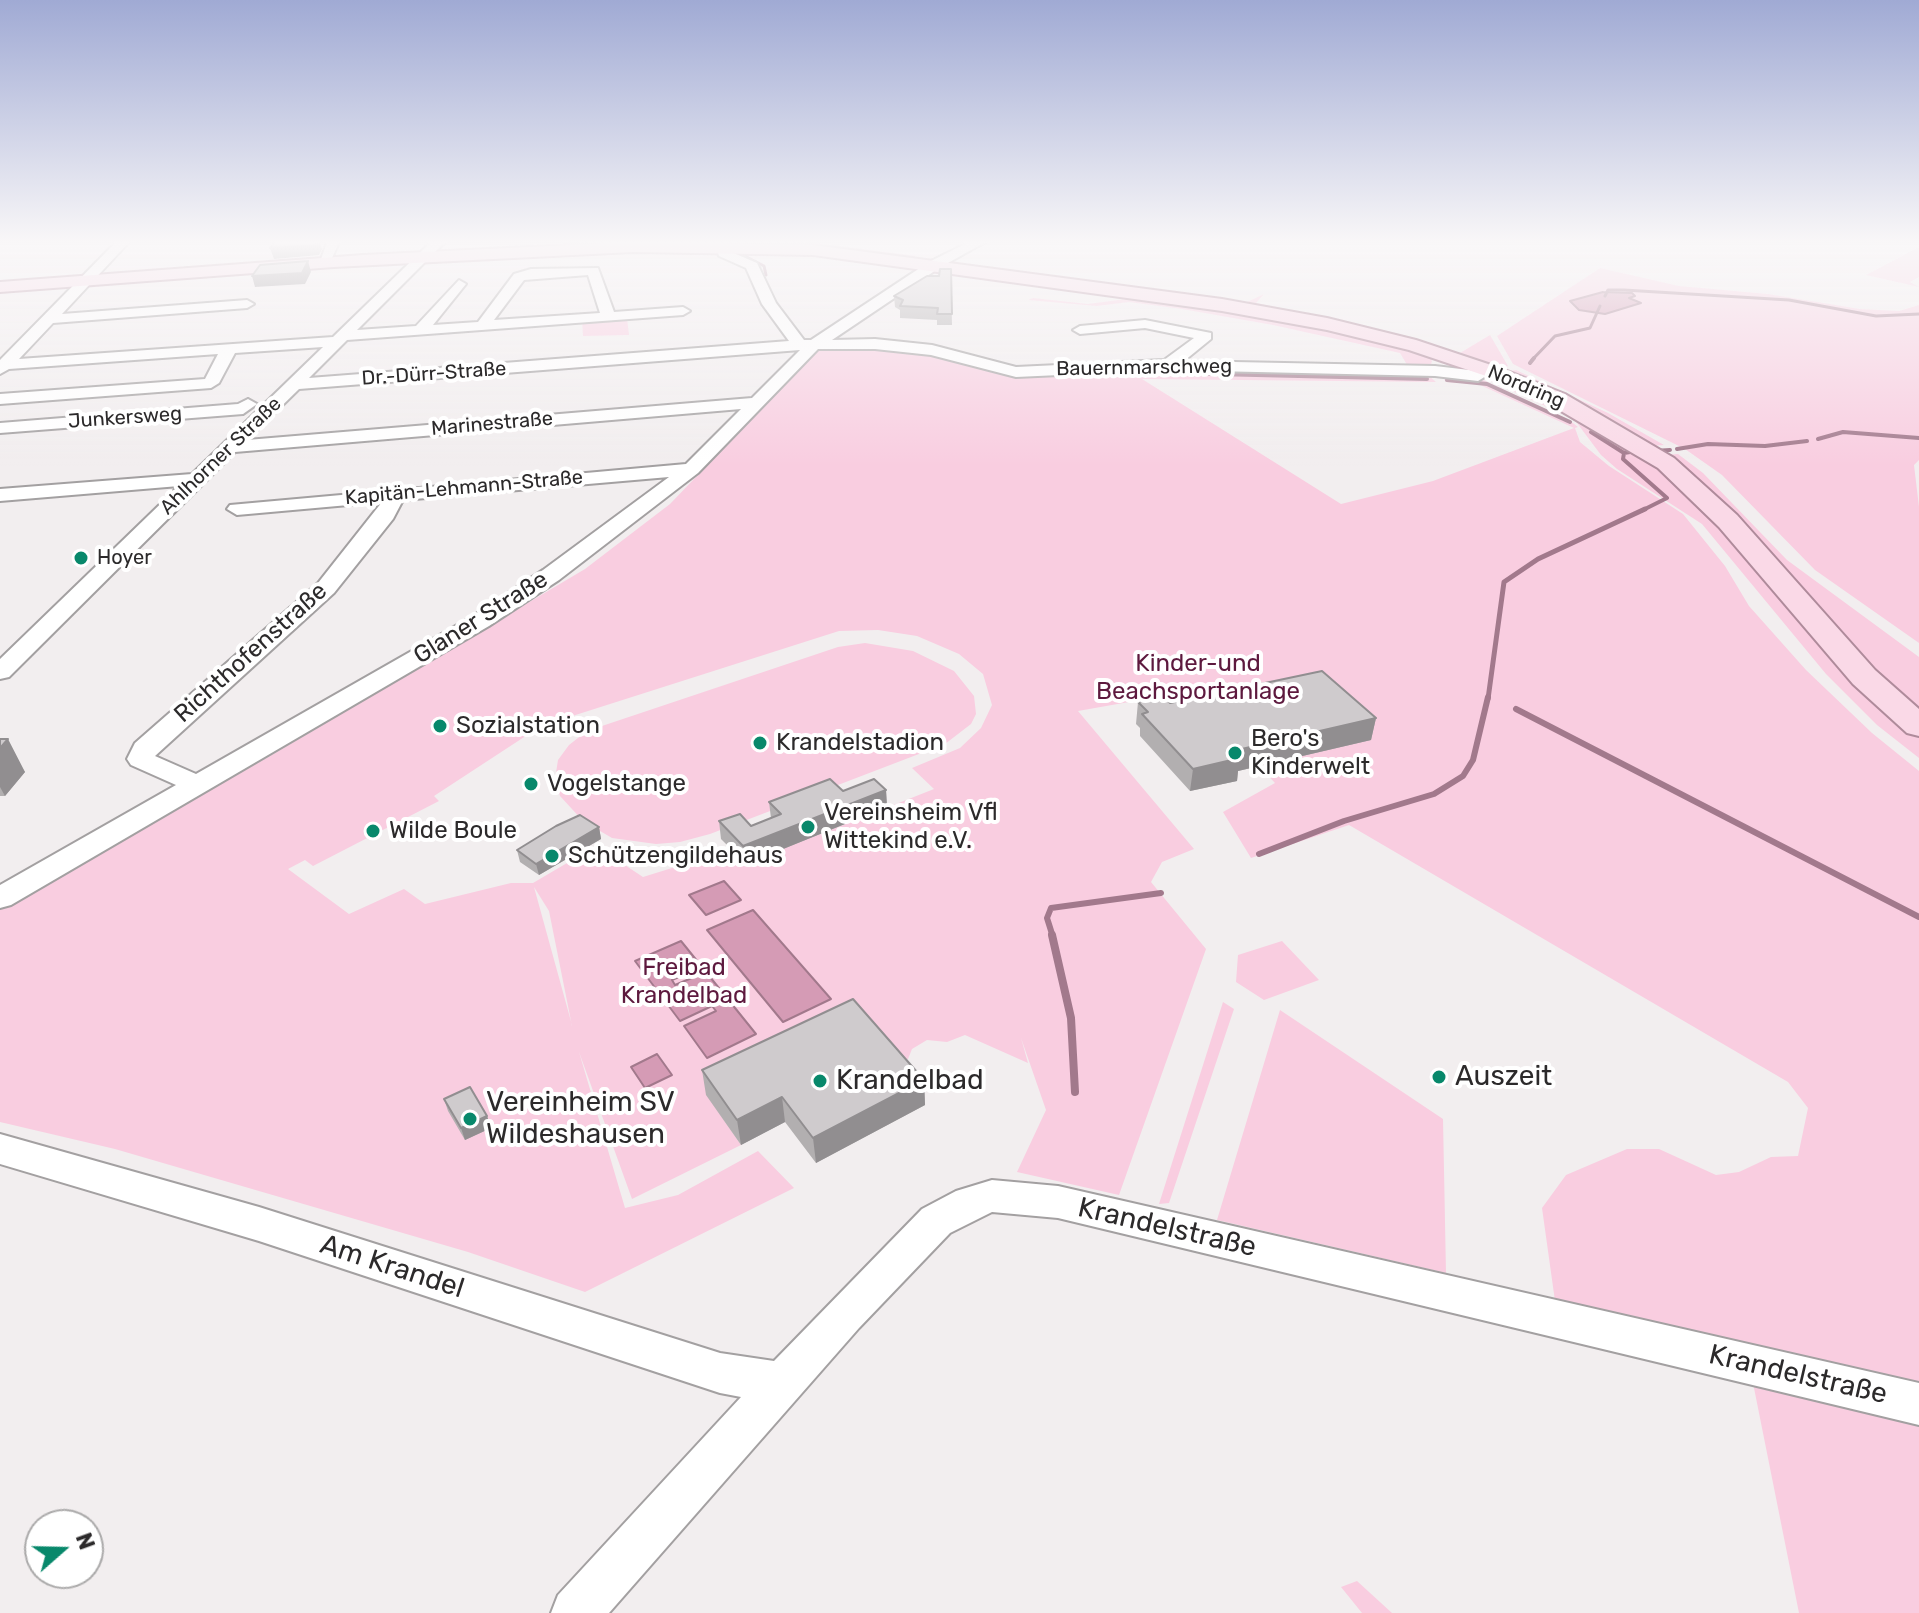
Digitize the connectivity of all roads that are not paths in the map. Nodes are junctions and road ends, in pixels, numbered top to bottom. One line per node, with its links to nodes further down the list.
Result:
1 (53, 315): 11 (street)
2 (98, 315): 11 (street)
3 (365, 315): 15 (street, Ahlhorner Straße)
4 (433, 315): 13 (street)
5 (490, 315): 12 (street)
6 (619, 315): 10 (street)
7 (779, 315): 16 (street)
8 (858, 315): 16 (street, Glaner Straße)
9 (1281, 315): 20 (main road, Nordring)
10 (608, 316): 12 (street)
11 (49, 319): 19 (street)
12 (483, 325): 13 (street)
13 (421, 330): 15 (street)
14 (1080, 330): 18 (street)
15 (342, 338): 17 (street); 21 (street, Ahlhorner Straße)
16 (807, 346): 18 (street, Bauernmarschweg); 21 (street, Dr.-Dürr-Straße); 23 (street, Glaner Straße)
17 (229, 349): 19 (street); 22 (street)
18 (1168, 365): 20 (street, Bauernmarschweg)
19 (1, 366)
20 (1477, 371): 33 (main road, Nordring)
21 (295, 384): 26 (street, Ahlhorner Straße)
22 (0, 399)
23 (754, 403): 26 (street, Marinestraße); 27 (street, Glaner Straße)
24 (248, 404): 25 (street, Junkersweg)
25 (0, 428)
26 (231, 447): 28 (street, Ahlhorner Straße)
27 (691, 469): 29 (street, Kapitän-Lehmann-Straße); 34 (street, Glaner Straße)
28 (197, 479): 30 (street); 32 (street, Ahlhorner Straße)
29 (396, 494): 31 (street, Kapitän-Lehmann-Straße); 34 (street, Richthofenstraße)
30 (0, 495)
31 (237, 509)
32 (0, 672)
33 (1919, 726)
34 (197, 784): 35 (street, Glaner Straße)
35 (0, 898)
36 (0, 1149): 37 (street, Am Krandel)
37 (784, 1383): 38 (street, Krandelstraße); 39 (street, Krandelstraße)
38 (1919, 1404)
39 (576, 1613)

